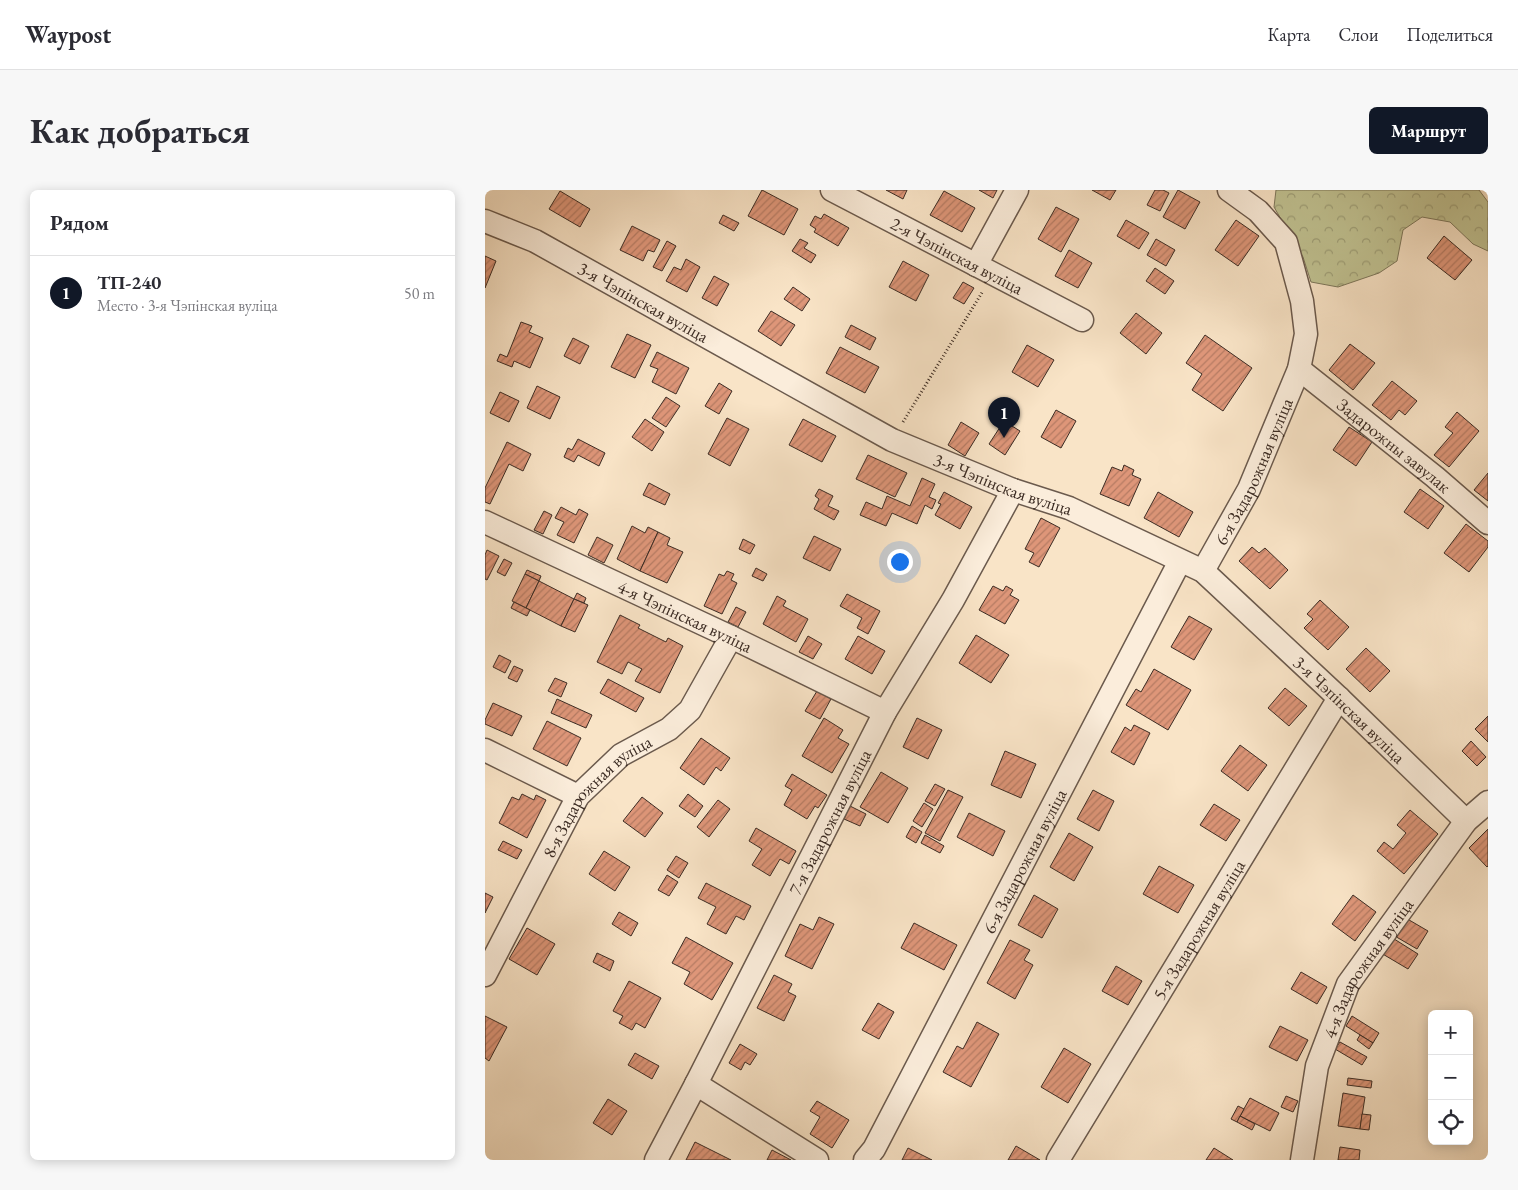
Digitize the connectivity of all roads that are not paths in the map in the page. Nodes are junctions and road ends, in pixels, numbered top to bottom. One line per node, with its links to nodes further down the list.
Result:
1 (832, 190): 5 (street, 2-я Чэпінская вуліца)
2 (1017, 190): 5 (street)
3 (1229, 190): 7 (street, 6-я Задарожная вуліца)
4 (485, 222): 8 (street, 3-я Чэпінская вуліца)
5 (984, 270): 6 (street, 2-я Чэпінская вуліца)
6 (1082, 320)
7 (1299, 369): 10 (street, Задарожны завулак); 12 (street, 6-я Задарожная вуліца)
8 (1013, 490): 11 (street, 3-я Чэпінская вуліца); 15 (street, 7-я Задарожная вуліца)
9 (485, 522): 13 (street, 4-я Чэпінская вуліца)
10 (1488, 523)
11 (1180, 561): 12 (street, 3-я Чэпінская вуліца); 24 (street, 6-я Задарожная вуліца)
12 (1203, 571): 14 (street, 3-я Чэпінская вуліца)
13 (731, 637): 15 (street, 4-я Чэпінская вуліца); 17 (street, 8-я Задарожная вуліца)
14 (1339, 698): 19 (street, 3-я Чэпінская вуліца); 25 (street, 5-я Задарожная вуліца)
15 (885, 712): 21 (street, 7-я Задарожная вуліца)
16 (485, 750): 17 (street)
17 (578, 796): 20 (street, 8-я Задарожная вуліца)
18 (1488, 802): 19 (street, 4-я Задарожная вуліца)
19 (1466, 821): 26 (street, 4-я Задарожная вуліца)
20 (485, 975)
21 (696, 1084): 22 (street, 7-я Задарожная вуліца); 23 (street)
22 (656, 1160)
23 (817, 1160)
24 (865, 1160)
25 (1058, 1160)
26 (1302, 1160)

